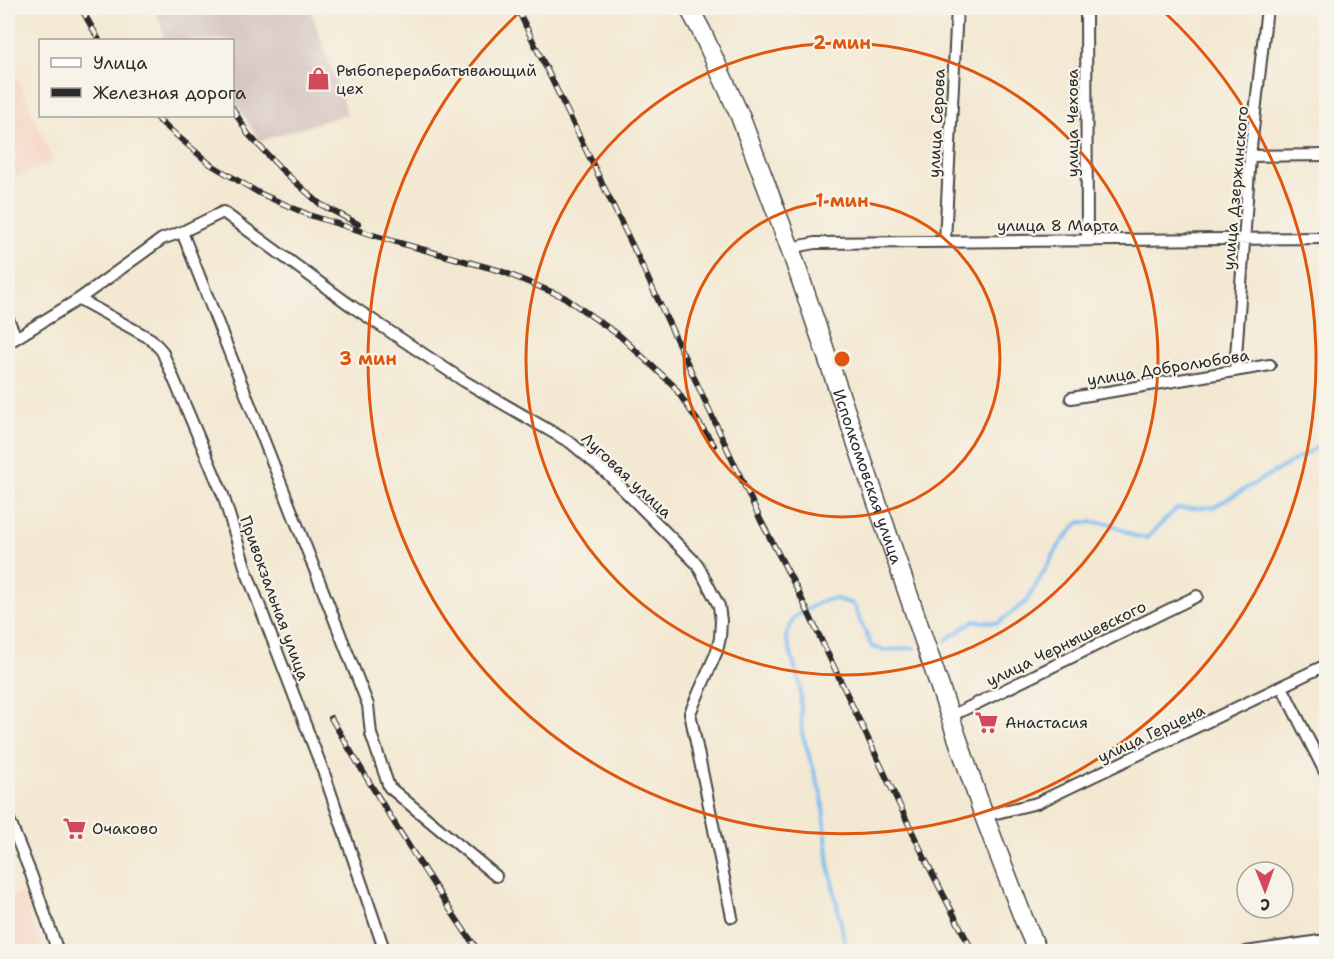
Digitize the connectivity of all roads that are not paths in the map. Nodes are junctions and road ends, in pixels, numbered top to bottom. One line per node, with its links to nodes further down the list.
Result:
1 (689, 8): 12 (main road, Исполкомовская улица)
2 (957, 8): 11 (street, улица Серова)
3 (1086, 8): 10 (street, улица Чехова)
4 (1267, 8): 5 (street, улица Дзержинского)
5 (1250, 156): 6 (street); 8 (street, улица Дзержинского)
6 (1326, 156)
7 (182, 232): 13 (street); 26 (street); 27 (street, Луговая улица)
8 (1246, 238): 9 (street, улица 8 Марта); 10 (street, улица 8 Марта); 17 (street, улица Дзержинского)
9 (1326, 238)
10 (1088, 239): 11 (street, улица 8 Марта)
11 (945, 241): 12 (street, улица 8 Марта)
12 (790, 248): 22 (main road, Исполкомовская улица)
13 (79, 299): 15 (street); 31 (street, Привокзальная улица)
14 (8, 319): 15 (street)
15 (12, 340)
16 (1270, 365): 17 (street, улица Добролюбова)
17 (1235, 371): 18 (street, улица Добролюбова)
18 (1071, 398)
19 (1197, 596): 22 (street, улица Чернышевского)
20 (1326, 665): 21 (street, улица Герцена)
21 (1282, 687): 23 (street); 24 (street, улица Герцена)
22 (949, 717): 24 (main road, Исполкомовская улица)
23 (1326, 774)
24 (984, 816): 32 (main road, Исполкомовская улица)
25 (8, 817): 30 (street)
26 (496, 876)
27 (732, 917)
28 (1326, 940): 29 (street)
29 (1269, 949): 33 (street)
30 (58, 951)
31 (384, 951)
32 (1038, 951)
33 (1246, 951)

